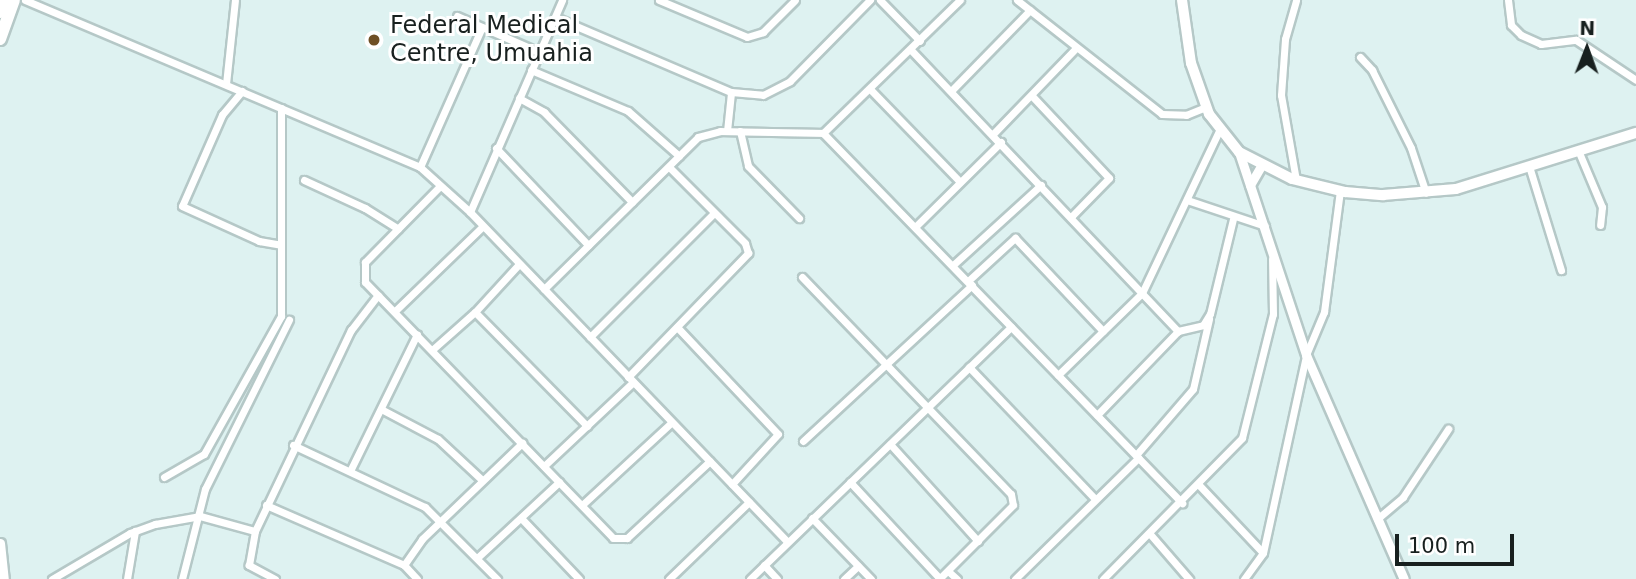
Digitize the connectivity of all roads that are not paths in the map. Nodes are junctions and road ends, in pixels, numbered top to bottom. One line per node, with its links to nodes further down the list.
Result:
1 (4, 0): 16 (main road)
2 (14, 0): 20 (main road)
3 (25, 0): 28 (street)
4 (235, 0): 28 (street)
5 (659, 0): 6 (street)
6 (795, 0)
7 (870, 0): 32 (street)
8 (880, 0): 21 (street)
9 (960, 0): 21 (street)
10 (1017, 0): 15 (street)
11 (1182, 0): 35 (main road)
12 (1296, 0): 53 (street)
13 (1508, 0): 27 (street)
14 (559, 1): 18 (street)
15 (1030, 10): 22 (street); 31 (street)
16 (0, 12)
17 (457, 16): 19 (street)
18 (555, 17): 24 (street); 32 (street)
19 (482, 27): 24 (street); 50 (street)
20 (0, 39)
21 (920, 41): 23 (street)
22 (1076, 48): 33 (street); 35 (street)
23 (911, 50): 29 (street); 31 (street)
24 (539, 52): 26 (street)
25 (1360, 57): 59 (street)
26 (531, 70): 34 (street); 47 (street)
27 (1636, 80)
28 (226, 84): 30 (street)
29 (870, 89): 40 (street); 54 (street)
30 (242, 91): 36 (street); 72 (street)
31 (951, 91): 42 (street)
32 (731, 92): 37 (street)
33 (1033, 97): 42 (street); 64 (street)
34 (519, 98): 44 (street); 61 (street)
35 (1206, 107): 39 (main road)
36 (281, 108): 50 (street); 72 (street)
37 (727, 131): 38 (street); 47 (street)
38 (740, 131): 40 (street); 65 (street)
39 (1220, 131): 46 (main road); 60 (street)
40 (823, 133): 70 (street)
41 (1636, 133): 45 (main road)
42 (993, 134): 43 (street)
43 (1001, 142): 54 (street); 55 (street)
44 (496, 148): 62 (street); 73 (street)
45 (1578, 149): 49 (main road); 67 (street)
46 (1239, 152): 48 (main road); 56 (street)
47 (679, 156): 51 (street)
48 (1261, 166): 53 (main road); 56 (street)
49 (1529, 166): 59 (main road); 77 (street)
50 (420, 167): 57 (street)
51 (669, 167): 61 (street); 63 (street)
52 (304, 180): 71 (street)
53 (1296, 180): 58 (main road)
54 (960, 182): 70 (street)
55 (1041, 185): 64 (street); 76 (street)
56 (1250, 185): 69 (street)
57 (440, 186): 62 (street); 71 (street)
58 (1340, 191): 59 (main road); 94 (street)
59 (1426, 193)
60 (1187, 200): 66 (street); 81 (street)
61 (632, 202): 73 (street)
62 (470, 212): 68 (street)
63 (714, 213): 87 (street); 92 (street)
64 (1071, 217): 81 (street)
65 (799, 218)
66 (1233, 219): 69 (street); 85 (street)
67 (1600, 225)
68 (483, 226): 75 (street); 83 (street)
69 (1265, 226): 74 (street)
70 (915, 227): 76 (street)
71 (398, 229): 82 (street)
72 (281, 245): 113 (street)
73 (588, 245): 80 (street)
74 (1272, 257): 94 (street); 118 (street)
75 (518, 265): 80 (street); 84 (street)
76 (953, 265): 79 (street)
77 (1561, 270)
78 (802, 277): 95 (street)
79 (970, 283): 88 (street); 89 (street); 95 (street)
80 (544, 289): 92 (street)
81 (1142, 293): 89 (street); 90 (street)
82 (378, 295): 83 (street); 108 (street)
83 (395, 311): 91 (street)
84 (475, 313): 93 (street); 103 (street)
85 (1210, 314): 90 (street); 109 (street)
86 (289, 320): 124 (street)
87 (677, 327): 98 (street); 117 (street)
88 (1011, 327): 96 (street); 97 (street)
89 (1103, 331): 97 (street)
90 (1178, 331): 101 (street)
91 (417, 334): 93 (street); 100 (street)
92 (590, 337): 98 (street)
93 (432, 350): 106 (street)
94 (1306, 355): 127 (street); 135 (street)
95 (888, 365): 99 (street); 105 (street)
96 (969, 367): 99 (street); 119 (street)
97 (1058, 375): 101 (street)
98 (630, 379): 102 (street); 103 (street)
99 (929, 408): 107 (street); 133 (street)
100 (381, 409): 112 (street); 114 (street)
101 (1097, 415): 109 (street)
102 (671, 422): 110 (street); 123 (street)
103 (587, 426): 111 (street)
104 (1448, 429): 127 (street)
105 (803, 441)
106 (522, 443): 111 (street); 114 (street)
107 (890, 444): 116 (street); 133 (street)
108 (293, 445): 112 (street); 122 (street)
109 (1137, 457): 119 (street); 121 (street)
110 (710, 461): 117 (street); 123 (street)
111 (544, 466): 115 (street)
112 (351, 469): 128 (street)
113 (164, 477)
114 (482, 481): 128 (street)
115 (559, 482): 123 (street); 125 (street)
116 (850, 482): 126 (street); 154 (street)
117 (732, 484): 120 (street)
118 (1199, 485): 121 (street); 135 (street)
119 (1096, 499): 156 (street)
120 (749, 502): 132 (street); 149 (street)
121 (1182, 503): 131 (street)
122 (266, 505): 130 (street); 137 (street)
123 (582, 505)
124 (200, 516): 129 (street); 130 (street); 144 (street)
125 (522, 518): 136 (street); 148 (street)
126 (812, 518): 132 (street); 139 (street)
127 (1377, 519): 160 (street)
128 (441, 520): 136 (street); 137 (street)
129 (135, 531): 142 (street); 143 (street)
130 (254, 531): 145 (street)
131 (1150, 534): 157 (street); 158 (street)
132 (787, 541): 138 (street)
133 (978, 541): 140 (street)
134 (0, 543): 141 (street)
135 (1263, 553): 159 (street)
136 (477, 558): 147 (street)
137 (404, 565): 146 (street)
138 (764, 565): 150 (street); 151 (street)
139 (859, 566): 152 (street); 153 (street)
140 (948, 571): 154 (street); 155 (street)
141 (4, 576)
142 (52, 579)
143 (127, 579)
144 (182, 579)
145 (275, 579)
146 (417, 579)
147 (497, 579)
148 (579, 579)
149 (668, 579)
150 (750, 579)
151 (777, 579)
152 (844, 579)
153 (871, 579)
154 (939, 579)
155 (957, 579)
156 (1015, 579)
157 (1103, 579)
158 (1189, 579)
159 (1244, 579)
160 (1405, 579)

